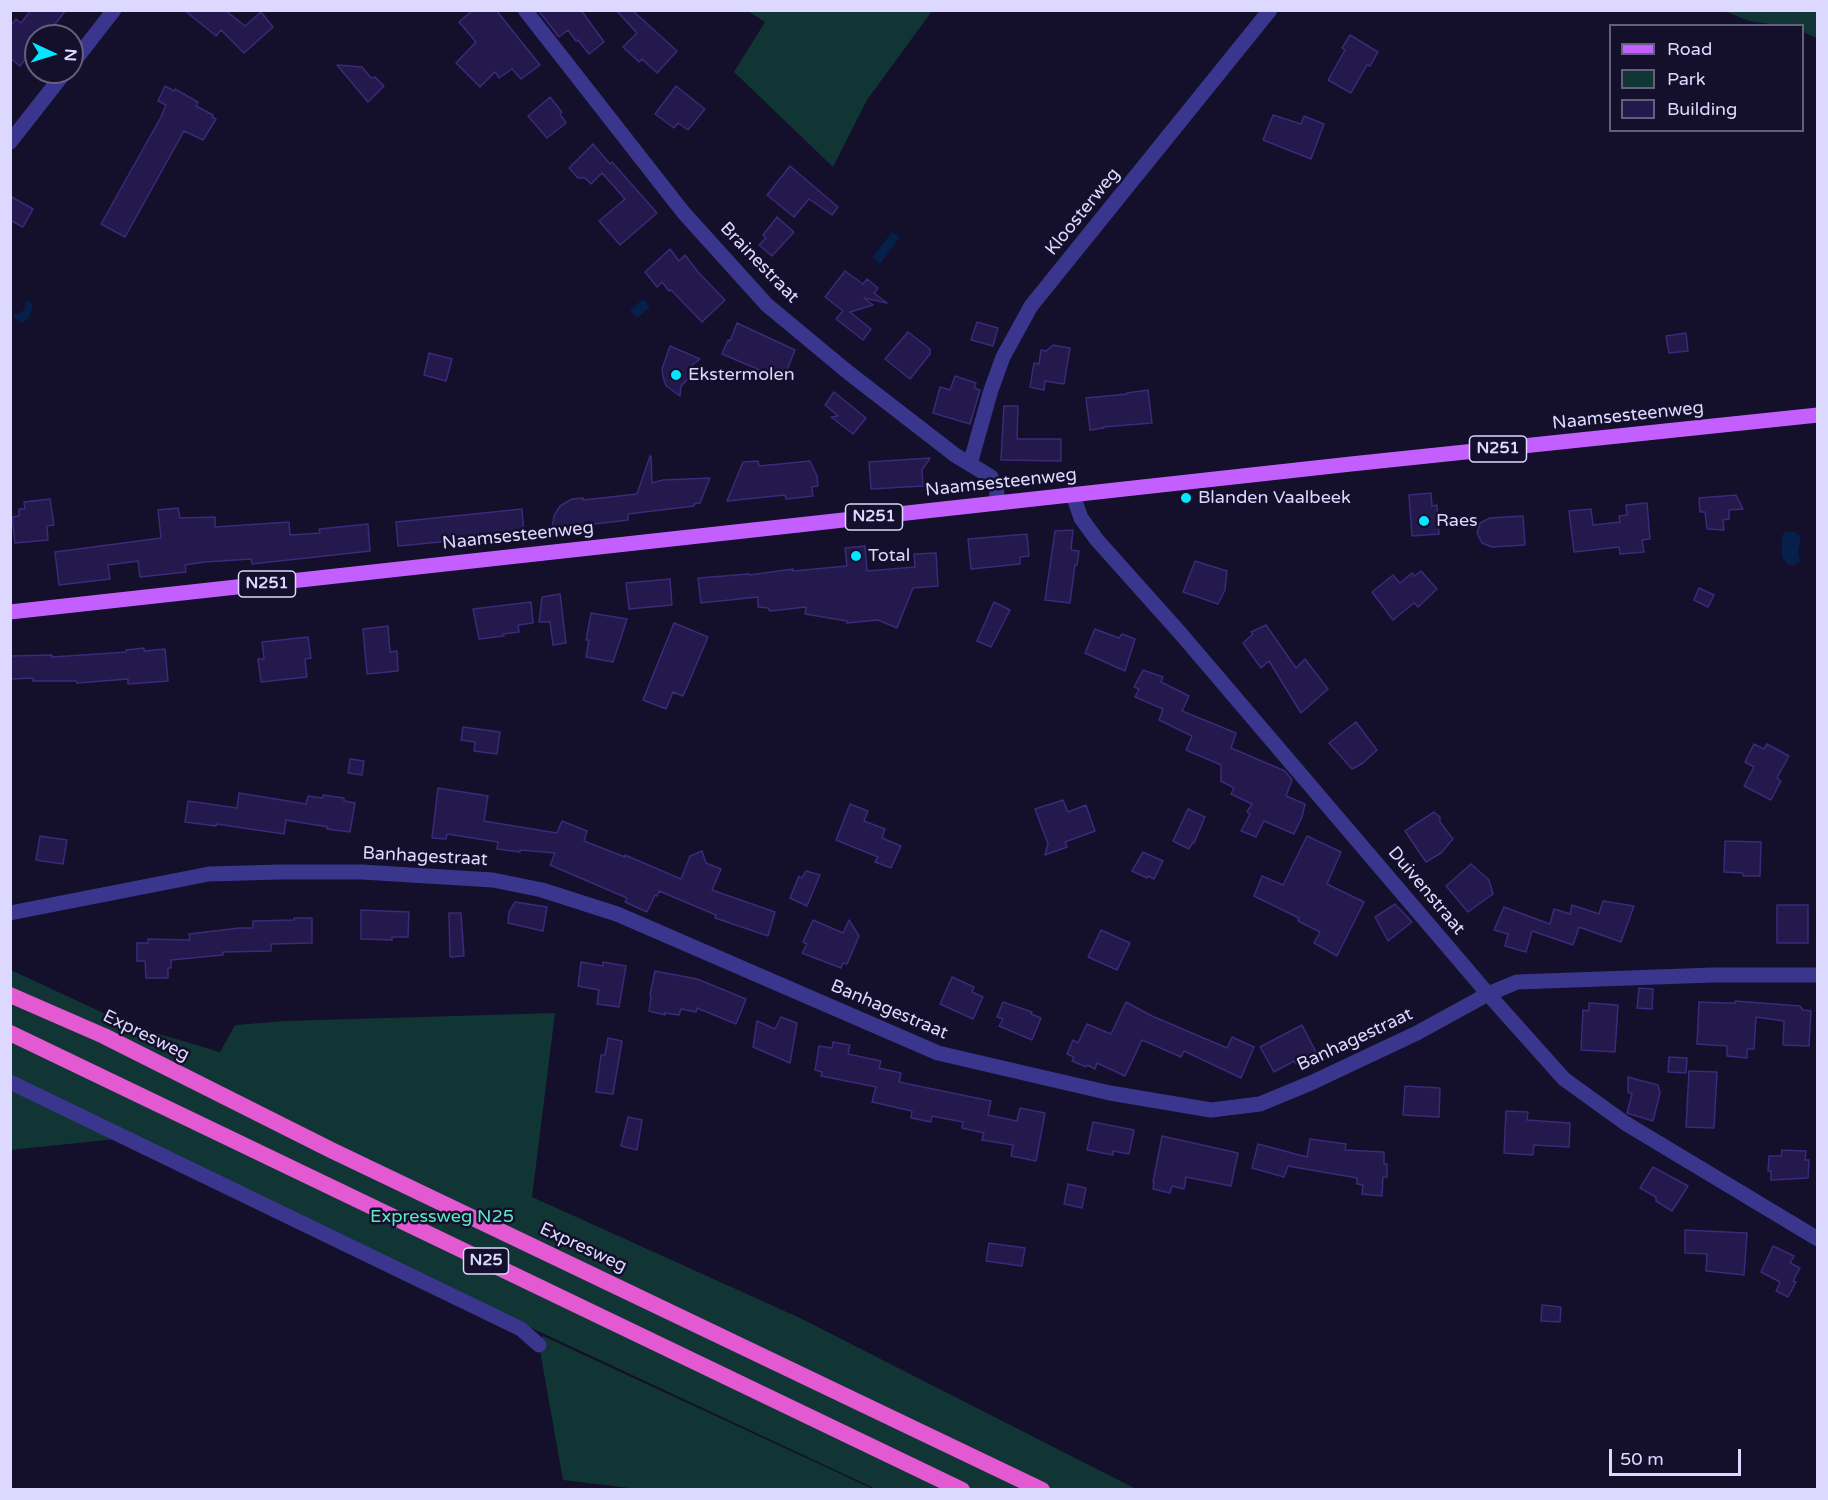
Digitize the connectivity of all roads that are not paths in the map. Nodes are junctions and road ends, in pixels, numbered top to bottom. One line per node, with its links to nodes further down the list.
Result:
1 (114, 10): 4 (street)
2 (525, 10): 8 (street, Brainestraat)
3 (1270, 10): 8 (street, Kloosterweg)
4 (84, 49)
5 (56, 84): 6 (street)
6 (10, 142)
7 (1818, 415): 9 (main road, Naamsesteenweg / N251)
8 (970, 464): 10 (street, Brainestraat)
9 (1073, 495): 10 (main road, Naamsesteenweg / N251); 14 (street, Duivenstraat)
10 (998, 503): 11 (main road, Naamsesteenweg / N251)
11 (10, 612)
12 (10, 913): 14 (street, Banhagestraat)
13 (1818, 975): 14 (street, Banhagestraat)
14 (1488, 994): 18 (street, Duivenstraat)
15 (10, 995): 21 (highway, Expresweg / N25)
16 (10, 1033): 20 (highway, N25)
17 (10, 1082): 19 (street)
18 (1818, 1239)
19 (538, 1345)
20 (962, 1490)
21 (1042, 1490)

